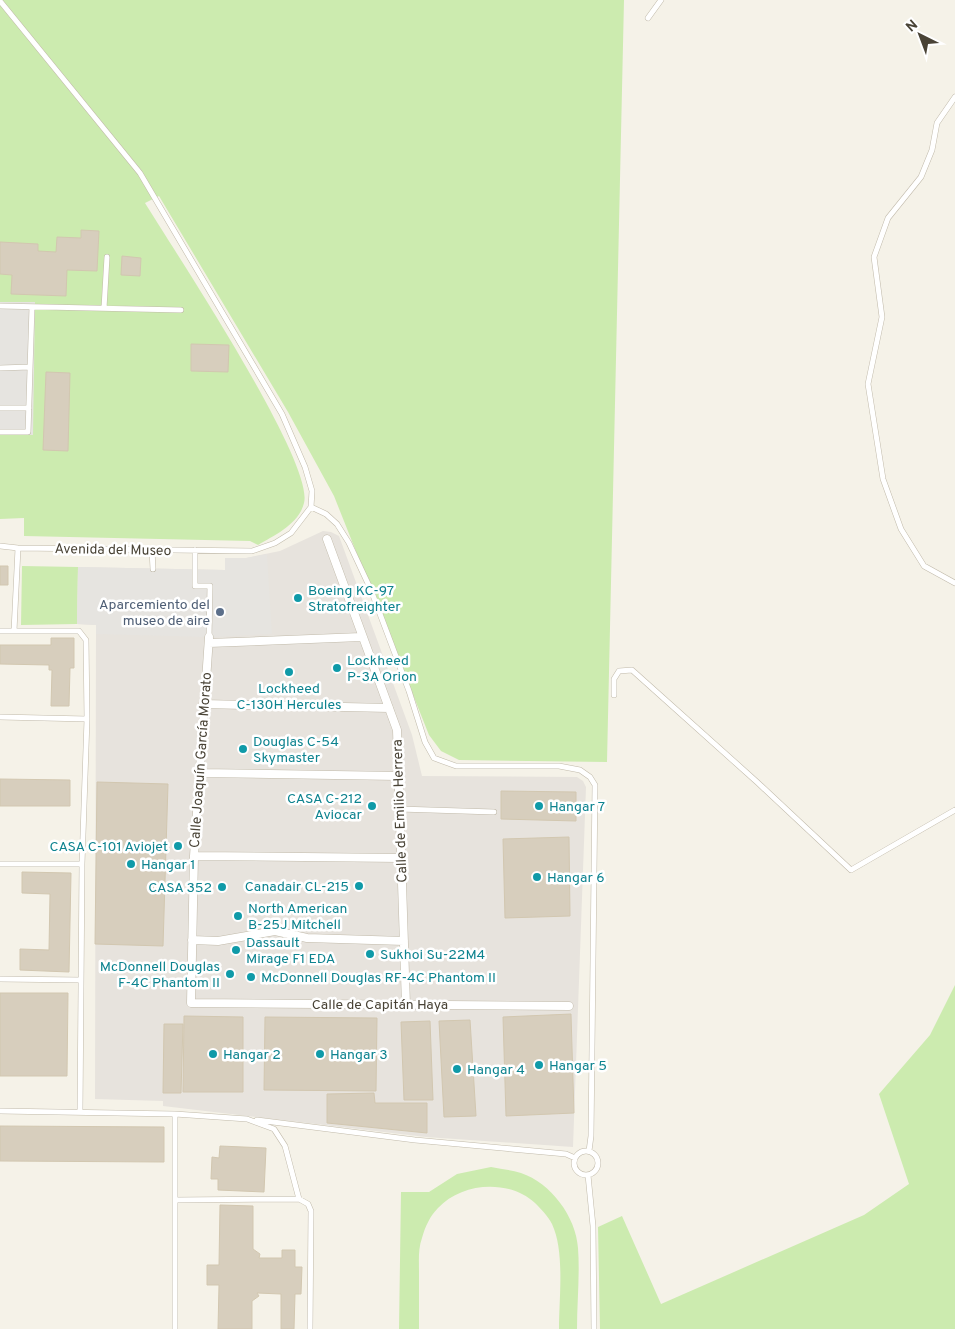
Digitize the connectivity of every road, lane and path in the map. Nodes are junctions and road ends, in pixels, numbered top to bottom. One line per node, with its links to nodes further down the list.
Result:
1 (661, 0): 3 (lane)
2 (0, 1): 15 (lane)
3 (648, 18)
4 (955, 97): 22 (lane)
5 (107, 256): 8 (lane)
6 (0, 306): 7 (lane)
7 (32, 307): 8 (lane); 11 (lane)
8 (104, 308): 9 (lane)
9 (181, 310)
10 (0, 368): 11 (lane)
11 (30, 368): 13 (lane)
12 (0, 408): 13 (lane)
13 (29, 408): 14 (lane)
14 (0, 432)
15 (311, 507): 20 (lane, Avenida del Museo); 52 (lane)
16 (327, 539): 25 (street, Calle de Emilio Herrera)
17 (0, 546): 18 (lane, Avenida del Museo)
18 (18, 548): 19 (lane, Avenida del Museo); 24 (lane)
19 (152, 550): 20 (lane, Avenida del Museo); 21 (lane)
20 (195, 550): 26 (lane)
21 (153, 569)
22 (955, 583)
23 (0, 630): 24 (lane)
24 (14, 631): 31 (lane)
25 (362, 637): 26 (street); 29 (street, Calle de Emilio Herrera)
26 (209, 640): 28 (street, Calle Joaquín García Morato)
27 (614, 695): 35 (lane)
28 (204, 704): 29 (street); 32 (street, Calle Joaquín García Morato)
29 (389, 708): 33 (street, Calle de Emilio Herrera)
30 (0, 717): 31 (lane)
31 (86, 719): 40 (lane)
32 (199, 774): 33 (street); 37 (street, Calle Joaquín García Morato)
33 (398, 776): 34 (street, Calle de Emilio Herrera)
34 (399, 810): 36 (lane); 38 (street, Calle de Emilio Herrera)
35 (955, 810)
36 (494, 812)
37 (194, 856): 38 (street); 41 (street, Calle Joaquín García Morato)
38 (401, 858): 42 (street, Calle de Emilio Herrera)
39 (0, 864): 40 (lane)
40 (82, 864): 44 (lane)
41 (192, 940): 42 (street); 45 (street, Calle Joaquín García Morato)
42 (404, 942): 46 (street, Calle de Emilio Herrera)
43 (0, 980): 44 (lane)
44 (81, 980): 49 (lane)
45 (191, 1002): 46 (street, Calle de Capitán Haya)
46 (406, 1005): 47 (street, Calle de Capitán Haya)
47 (569, 1006)
48 (0, 1111): 49 (lane)
49 (80, 1112): 50 (lane)
50 (175, 1114): 51 (lane); 56 (lane)
51 (247, 1119): 53 (lane); 55 (lane)
52 (589, 1151): 53 (lane); 54 (lane)
53 (575, 1158): 54 (lane)
54 (588, 1175): 59 (lane)
55 (299, 1199): 56 (lane); 58 (lane)
56 (175, 1200): 57 (lane)
57 (175, 1329)
58 (310, 1329)
59 (594, 1329)

